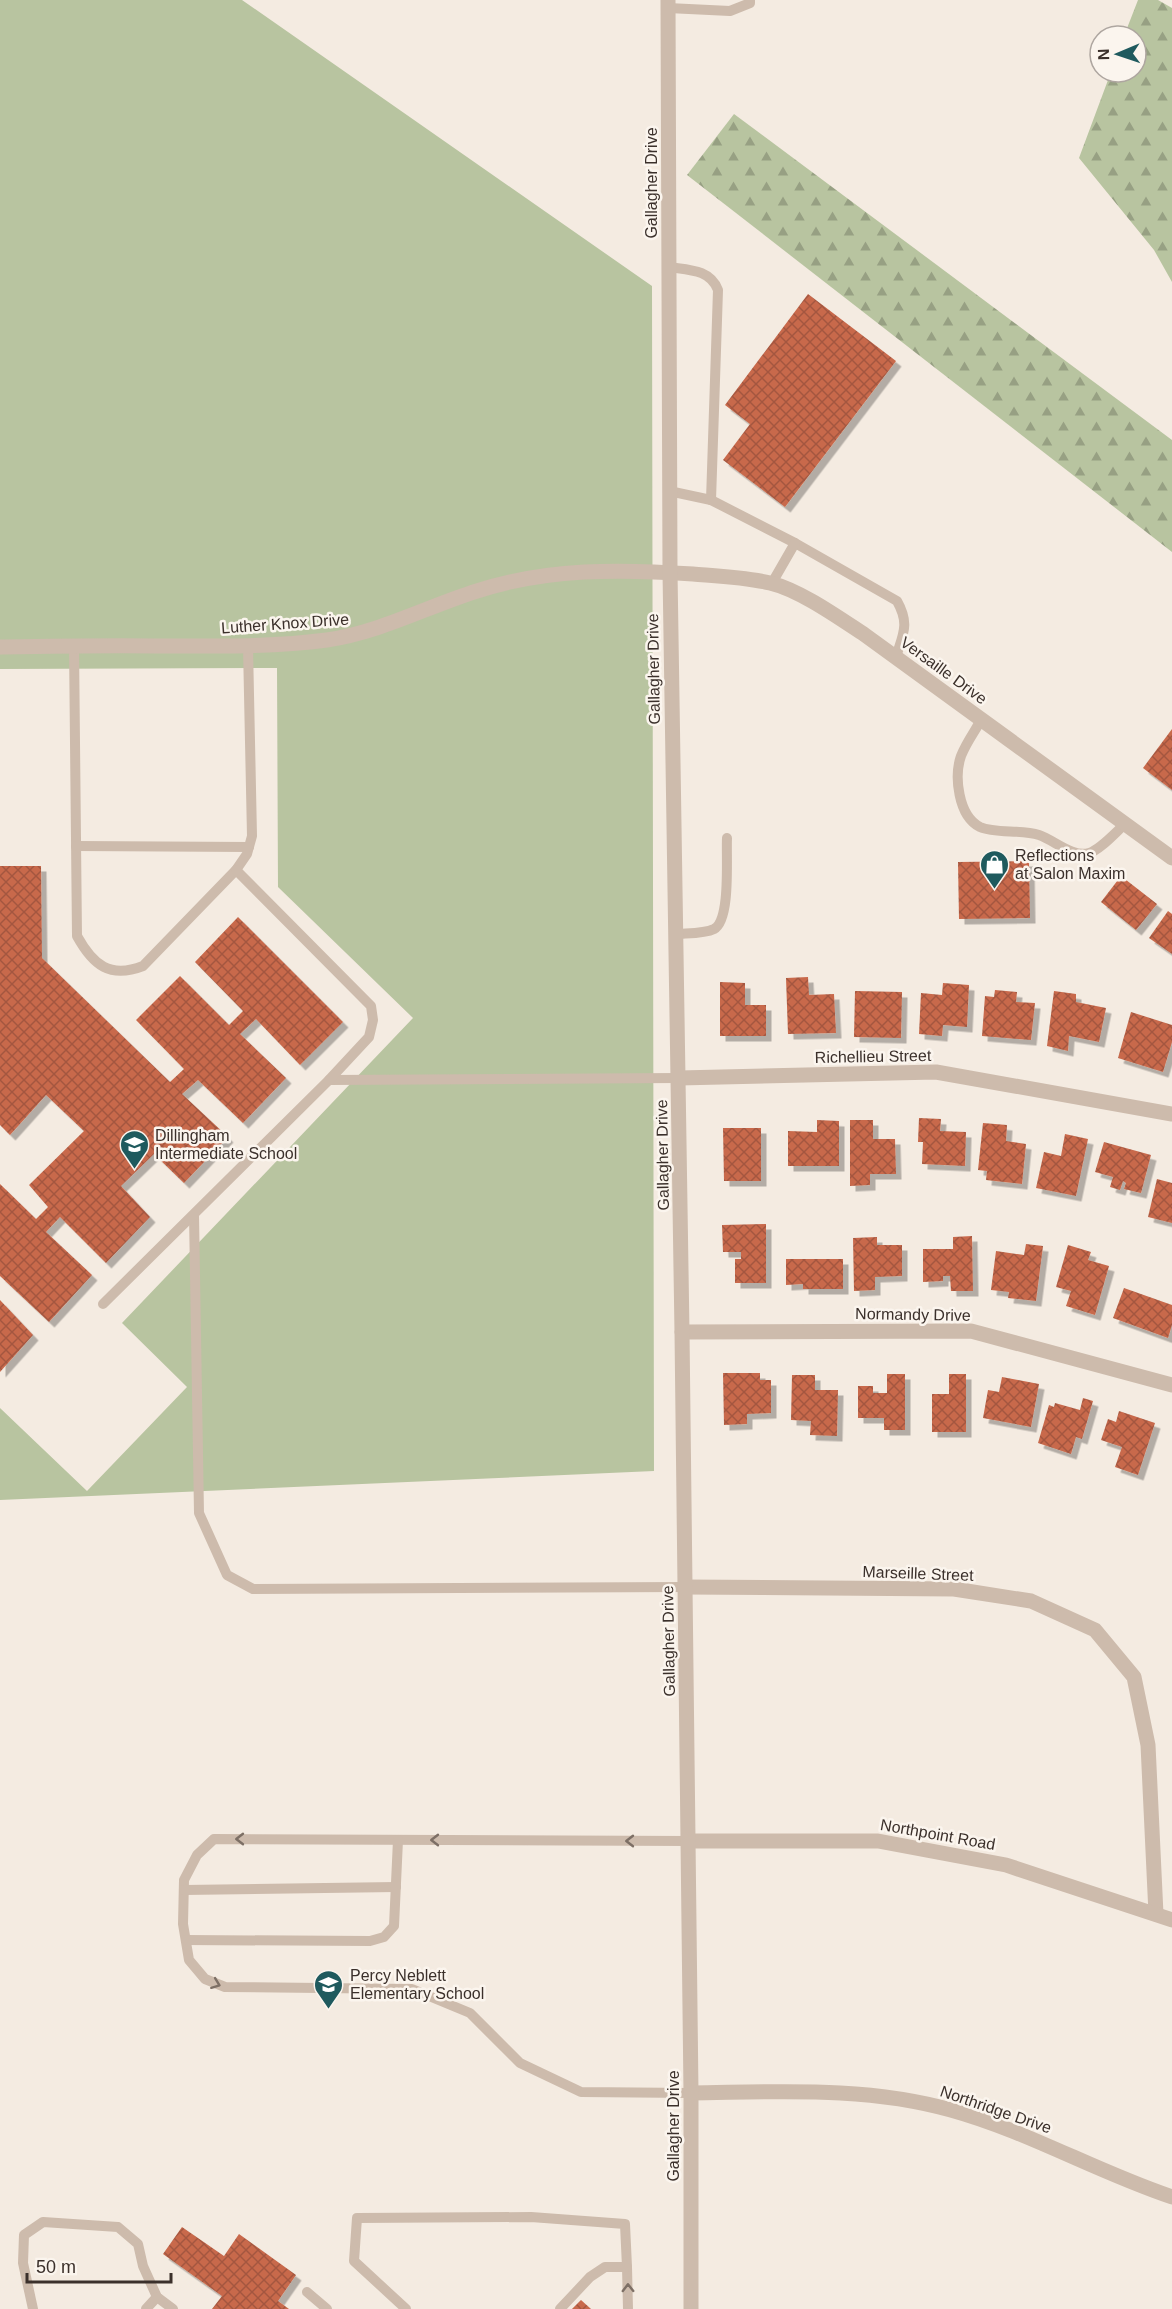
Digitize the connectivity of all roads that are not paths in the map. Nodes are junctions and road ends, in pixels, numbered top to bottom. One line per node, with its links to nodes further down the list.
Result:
1 (750, 0): 2 (lane)
2 (668, 4): 3 (street, Gallagher Drive)
3 (669, 267): 4 (street, Gallagher Drive); 5 (lane)
4 (669, 491): 5 (lane); 7 (street, Gallagher Drive)
5 (711, 500): 6 (lane)
6 (795, 543): 8 (lane); 12 (lane)
7 (670, 572): 8 (street, Versaille Drive); 10 (street, Luther Knox Drive); 20 (street, Gallagher Drive)
8 (772, 584): 12 (street, Versaille Drive)
9 (74, 645): 10 (street, Luther Knox Drive); 11 (street, Luther Knox Drive); 16 (lane)
10 (248, 646): 17 (lane)
11 (0, 647)
12 (896, 657): 13 (street, Versaille Drive)
13 (981, 720): 14 (street, Versaille Drive); 14 (lane)
14 (1125, 824): 18 (street, Versaille Drive)
15 (727, 838): 20 (lane)
16 (76, 846): 17 (lane); 19 (lane)
17 (249, 847): 19 (lane)
18 (1172, 858)
19 (236, 870): 22 (lane)
20 (676, 934): 21 (street, Gallagher Drive)
21 (679, 1078): 22 (lane); 23 (street, Richellieu Street); 26 (street, Gallagher Drive)
22 (329, 1080): 24 (lane)
23 (1172, 1114)
24 (194, 1215): 25 (lane); 28 (lane)
25 (103, 1304)
26 (682, 1332): 27 (street, Normandy Drive); 28 (street, Gallagher Drive)
27 (1172, 1385)
28 (685, 1587): 30 (street, Gallagher Drive); 33 (street, Marseille Street)
29 (398, 1840): 30 (lane, one-way to 29); 31 (lane); 32 (lane, one-way to 32)
30 (688, 1841): 33 (street, Northpoint Road); 36 (street, Gallagher Drive)
31 (396, 1887): 32 (lane); 35 (lane)
32 (184, 1890): 35 (lane)
33 (1156, 1914): 34 (street, Northpoint Road)
34 (1172, 1920)
35 (186, 1940): 36 (lane, one-way to 36)
36 (692, 2093): 37 (street, Northridge Drive); 48 (street, Gallagher Drive)
37 (1172, 2197)
38 (627, 2267): 45 (lane); 46 (lane); 47 (lane, one-way to 38)
39 (307, 2292): 44 (lane)
40 (157, 2297): 41 (lane); 42 (lane); 43 (lane)
41 (33, 2309)
42 (146, 2309)
43 (173, 2309)
44 (327, 2309)
45 (406, 2309)
46 (560, 2309)
47 (628, 2309)
48 (691, 2309)

